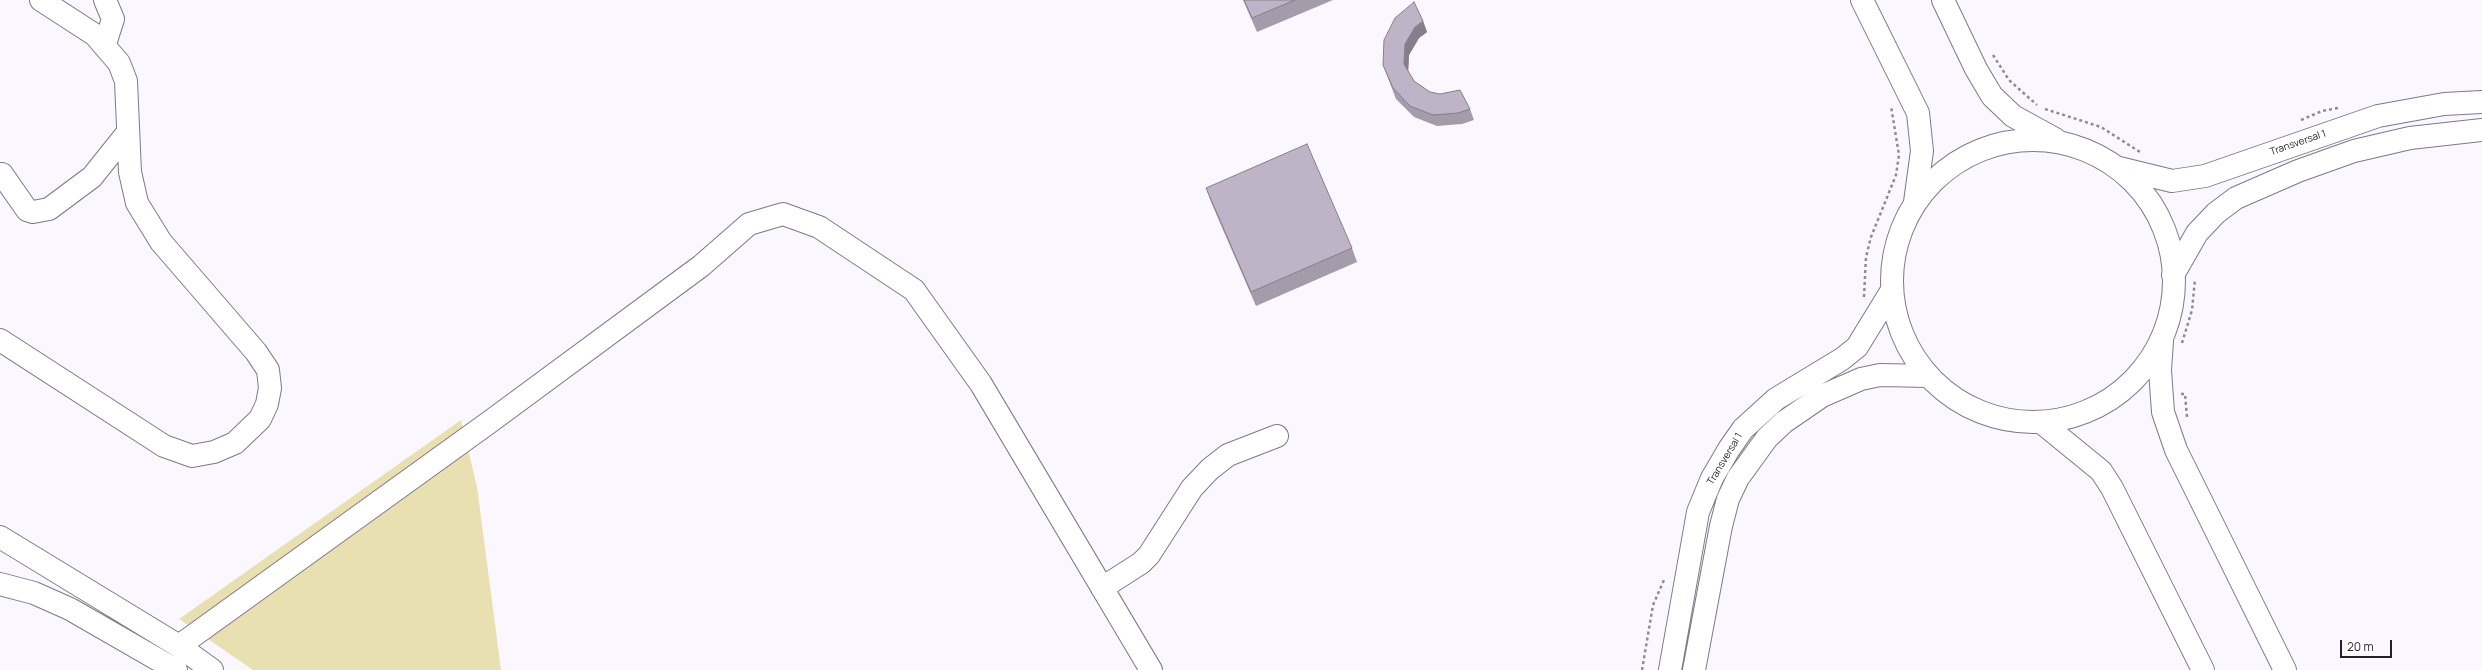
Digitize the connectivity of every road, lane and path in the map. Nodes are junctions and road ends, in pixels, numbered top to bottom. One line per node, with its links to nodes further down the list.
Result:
1 (41, 0): 5 (street)
2 (105, 0): 5 (street)
3 (1862, 0): 16 (street)
4 (1943, 0): 12 (street)
5 (105, 44): 11 (street)
6 (1991, 50): 13 (path)
7 (2482, 102): 14 (street, Transversal 1)
8 (2344, 106): 9 (path)
9 (2295, 123)
10 (2482, 130): 17 (street)
11 (128, 132): 15 (street); 21 (street)
12 (2059, 142): 14 (street); 16 (street)
13 (2143, 154)
14 (2116, 167): 17 (street)
15 (2, 174)
16 (1915, 204): 19 (street)
17 (2173, 275): 20 (street)
18 (2195, 275): 22 (path)
19 (1892, 290): 23 (street); 35 (street, Transversal 1)
20 (2163, 334): 25 (street); 38 (street)
21 (0, 340)
22 (2181, 347)
23 (1929, 376): 25 (street); 36 (street)
24 (2174, 394): 26 (path)
25 (2041, 422): 37 (street)
26 (2188, 423)
27 (1277, 436): 30 (street)
28 (0, 537): 31 (street)
29 (0, 584): 32 (street)
30 (1102, 588): 31 (street); 34 (street)
31 (178, 646): 33 (street)
32 (176, 670)
33 (212, 670)
34 (1151, 670)
35 (1670, 670)
36 (1694, 670)
37 (2203, 670)
38 (2285, 670)

